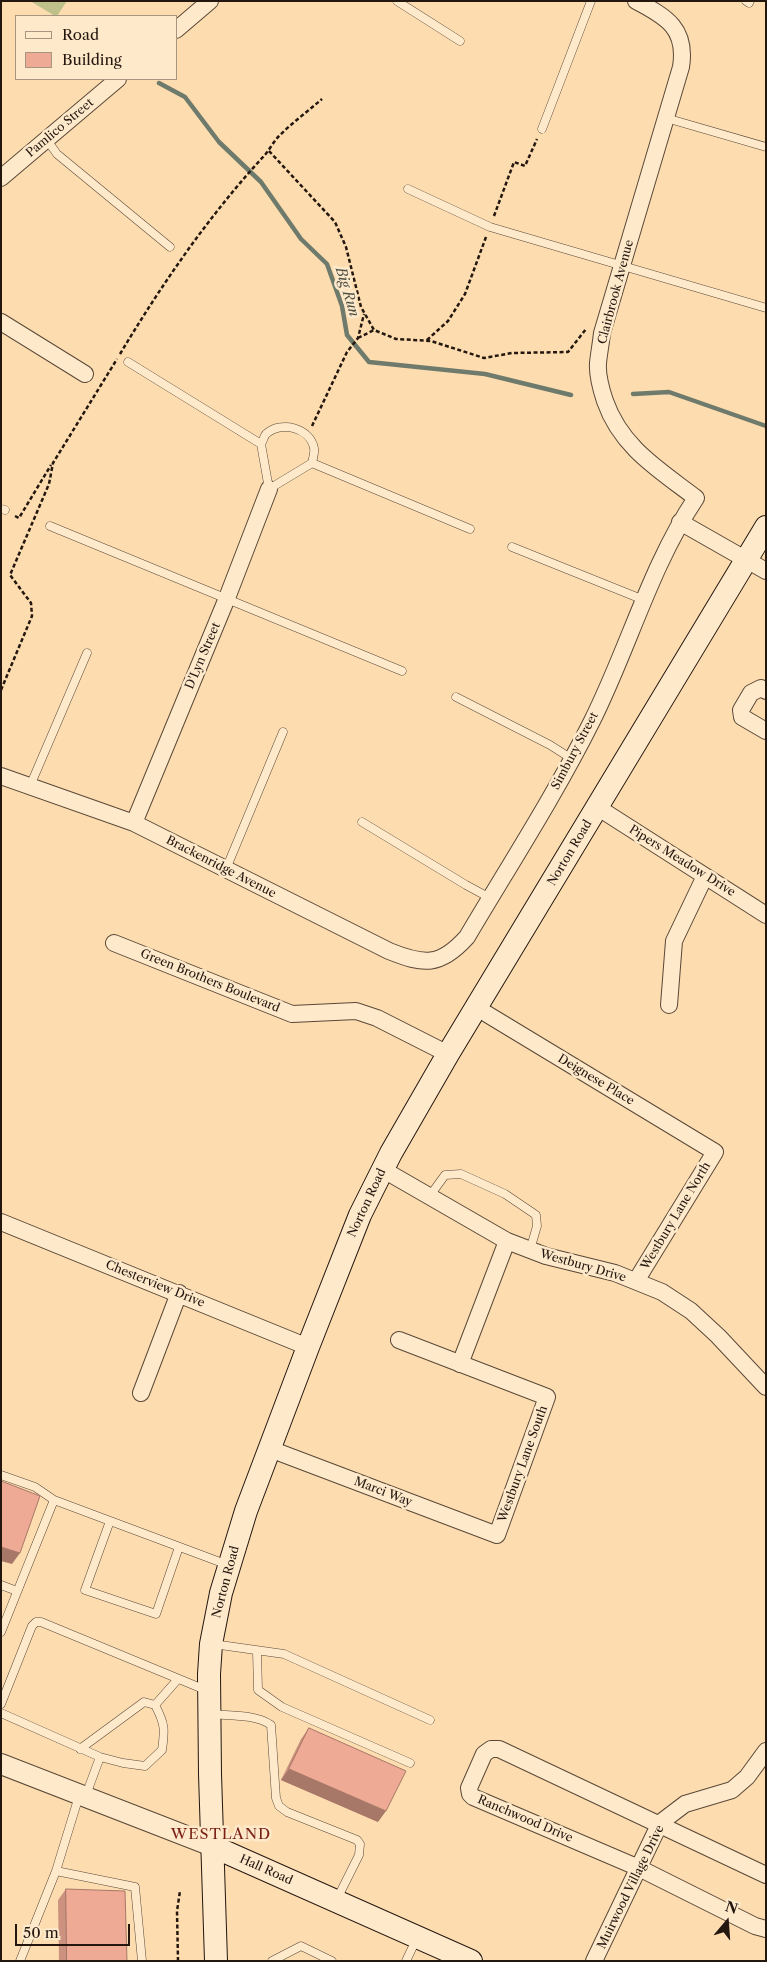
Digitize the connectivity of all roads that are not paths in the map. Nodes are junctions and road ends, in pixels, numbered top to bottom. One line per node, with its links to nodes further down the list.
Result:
1 (210, 1): 7 (street)
2 (397, 1): 8 (lane)
3 (591, 1): 11 (lane)
4 (636, 1): 10 (street, Clairbrook Avenue)
5 (746, 1): 6 (lane)
6 (750, 1)
7 (178, 28)
8 (460, 41)
9 (117, 80): 12 (street, Pamlico Street)
10 (666, 118): 13 (lane); 17 (street, Clairbrook Avenue)
11 (542, 129)
12 (47, 140): 14 (street, Pamlico Street); 16 (lane)
13 (766, 147)
14 (1, 178)
15 (408, 189): 17 (lane)
16 (170, 247)
17 (622, 265): 18 (lane); 25 (street, Clairbrook Avenue)
18 (766, 308)
19 (1, 322): 21 (street)
20 (128, 362): 22 (lane)
21 (85, 374)
22 (261, 444): 23 (lane); 24 (lane)
23 (312, 463): 24 (lane); 28 (lane)
24 (269, 489): 32 (street, D'Lyn Street)
25 (680, 522): 30 (street); 33 (street, Simbury Street)
26 (50, 526): 32 (lane)
27 (766, 527): 30 (main road, Norton Road)
28 (470, 529)
29 (512, 547): 33 (lane)
30 (746, 559): 31 (street); 43 (main road, Norton Road)
31 (766, 571)
32 (227, 598): 35 (lane); 45 (street, D'Lyn Street)
33 (644, 600): 40 (street, Simbury Street)
34 (87, 653): 42 (lane)
35 (402, 671)
36 (766, 691): 38 (street)
37 (456, 697): 40 (lane)
38 (766, 731)
39 (284, 732): 46 (lane)
40 (572, 759): 48 (street, Simbury Street)
41 (1, 776): 42 (street, Brackenridge Avenue)
42 (30, 786): 45 (street, Brackenridge Avenue)
43 (597, 807): 47 (street, Pipers Meadow Drive); 53 (main road, Norton Road)
44 (362, 822): 48 (lane)
45 (134, 823): 46 (street, Brackenridge Avenue)
46 (226, 869): 51 (street, Brackenridge Avenue)
47 (705, 876): 49 (street, Pipers Meadow Drive); 52 (street)
48 (490, 898): 51 (street, Simbury Street)
49 (766, 915)
50 (114, 943): 54 (street, Green Brothers Boulevard)
51 (438, 960)
52 (669, 1005)
53 (476, 1008): 54 (main road, Norton Road); 55 (street, Deignese Place)
54 (448, 1054): 56 (main road, Norton Road)
55 (715, 1152): 61 (street, Westbury Lane North)
56 (382, 1169): 57 (street, Westbury Drive); 64 (main road, Norton Road)
57 (429, 1196): 59 (street, Westbury Drive); 60 (lane)
58 (1, 1222): 62 (street, Chesterview Drive)
59 (507, 1241): 60 (street, Westbury Drive); 65 (street)
60 (530, 1250): 61 (street, Westbury Drive)
61 (636, 1281): 66 (street, Westbury Drive)
62 (179, 1294): 64 (street, Chesterview Drive); 67 (street)
63 (399, 1340): 65 (street, Westbury Lane South)
64 (308, 1347): 68 (main road, Norton Road)
65 (460, 1364): 72 (street, Westbury Lane South)
66 (765, 1385)
67 (141, 1393)
68 (270, 1449): 72 (street, Marci Way); 74 (main road, Norton Road)
69 (1, 1475): 70 (lane)
70 (54, 1500): 71 (lane); 76 (lane)
71 (110, 1521): 73 (lane); 73 (lane)
72 (497, 1534)
73 (179, 1547): 74 (lane)
74 (230, 1565): 78 (main road, Norton Road)
75 (1, 1585): 76 (lane)
76 (17, 1591): 77 (lane)
77 (1, 1632)
78 (211, 1644): 79 (lane); 81 (main road, Norton Road)
79 (257, 1651): 86 (lane); 90 (lane)
80 (178, 1679): 81 (lane); 82 (lane); 83 (lane)
81 (210, 1692): 85 (main road, Norton Road)
82 (1, 1704)
83 (154, 1705): 87 (lane); 89 (lane)
84 (1, 1713): 87 (lane)
85 (209, 1714): 94 (main road, Norton Road); 98 (lane)
86 (430, 1720)
87 (80, 1749): 89 (lane)
88 (766, 1751): 93 (street, Muirwood Village Drive)
89 (100, 1757): 92 (lane)
90 (410, 1763)
91 (1, 1764): 92 (street, Hall Road)
92 (83, 1796): 94 (street, Hall Road); 96 (lane)
93 (659, 1825): 95 (street, Muirwood Village Drive); 95 (street, Ranchwood Drive); 97 (street, Ranchwood Drive)
94 (212, 1846): 98 (main road, Hall Road); 103 (main road, Norton Road)
95 (639, 1868): 99 (street, Ranchwood Drive); 108 (street, Muirwood Village Drive)
96 (56, 1871): 101 (lane); 102 (lane)
97 (766, 1874)
98 (336, 1901): 100 (main road, Hall Road)
99 (766, 1929)
100 (417, 1937): 106 (lane); 107 (main road, Hall Road)
101 (20, 1961)
102 (142, 1961)
103 (216, 1961)
104 (272, 1961): 105 (lane)
105 (332, 1961)
106 (406, 1961)
107 (471, 1961)
108 (594, 1961)

